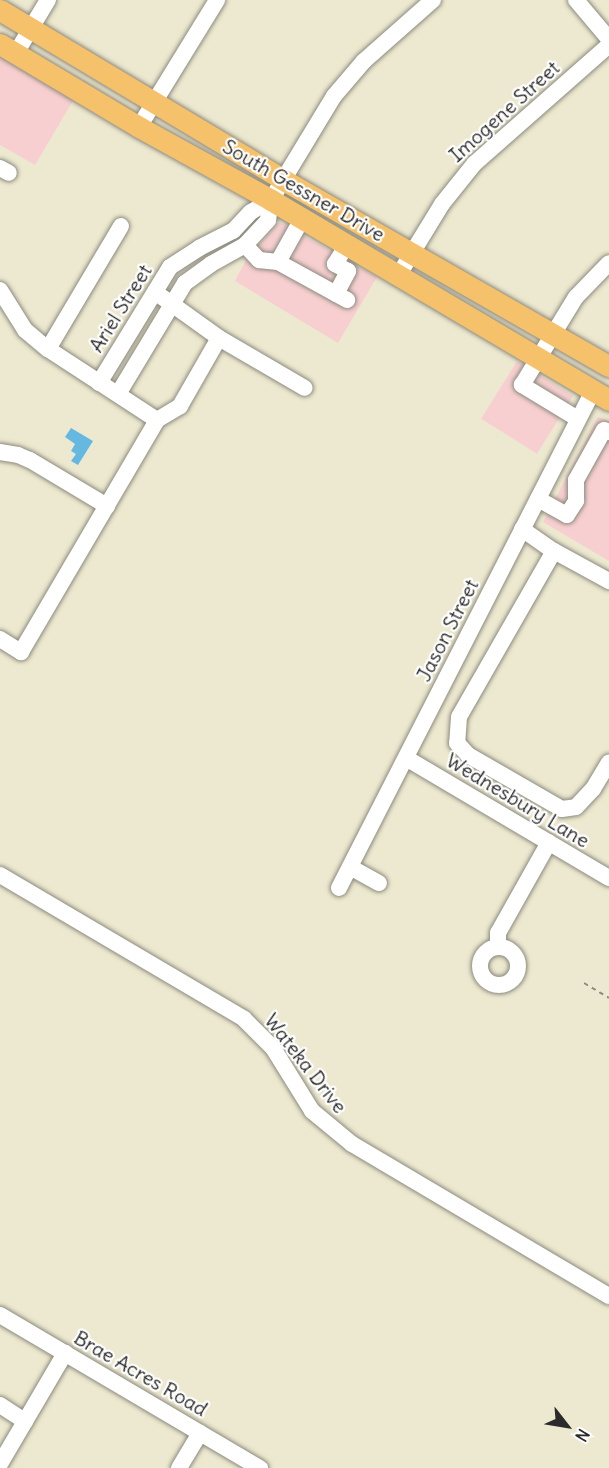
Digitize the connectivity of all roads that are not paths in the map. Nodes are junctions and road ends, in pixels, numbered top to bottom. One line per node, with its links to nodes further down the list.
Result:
1 (48, 0): 6 (street)
2 (217, 0): 10 (street)
3 (433, 0): 12 (street, Ariel Street)
4 (576, 0): 7 (street)
5 (0, 10): 6 (main road, South Gessner Drive)
6 (31, 28): 9 (street); 10 (main road, South Gessner Drive)
7 (609, 39)
8 (609, 45): 18 (street, Imogene Street)
9 (8, 49): 11 (main road, South Gessner Drive)
10 (155, 101): 11 (street); 12 (main road, South Gessner Drive)
11 (139, 127): 13 (main road, South Gessner Drive)
12 (282, 179): 13 (street, Ariel Street); 18 (main road, South Gessner Drive)
13 (271, 200): 14 (main road, South Gessner Drive); 16 (street, Ariel Street); 23 (street, Ariel Street)
14 (302, 219): 17 (main road, South Gessner Drive); 19 (street)
15 (121, 226): 27 (street)
16 (245, 245): 19 (street); 24 (street, Ariel Street)
17 (346, 245): 19 (street); 21 (main road, South Gessner Drive)
18 (412, 253): 21 (street, Imogene Street); 25 (main road, South Gessner Drive)
19 (278, 262)
20 (609, 263): 25 (street)
21 (398, 276): 28 (main road, South Gessner Drive)
22 (0, 290): 27 (street)
23 (154, 291): 24 (street); 30 (street, Ariel Street)
24 (171, 304): 26 (street); 32 (street, Ariel Street)
25 (554, 333): 28 (street); 29 (main road, South Gessner Drive)
26 (219, 338): 31 (street); 35 (street)
27 (48, 349): 30 (street)
28 (538, 358): 33 (main road, South Gessner Drive); 34 (street)
29 (609, 366)
30 (99, 383): 32 (street)
31 (305, 388)
32 (118, 394): 35 (street)
33 (601, 396): 34 (street, Jason Street)
34 (578, 419): 38 (street, Jason Street)
35 (157, 420): 39 (street)
36 (609, 432): 38 (street)
37 (0, 452): 39 (street)
38 (538, 499): 40 (street, Jason Street)
39 (107, 506): 43 (street)
40 (522, 529): 41 (street); 44 (street, Jason Street)
41 (554, 551): 42 (street); 45 (street)
42 (609, 581)
43 (0, 639)
44 (406, 758): 46 (street, Wednesbury Lane); 47 (street, Jason Street)
45 (609, 762)
46 (549, 842): 49 (street, Wednesbury Lane); 52 (street)
47 (350, 867): 50 (street); 51 (street, Jason Street)
48 (0, 875): 53 (street, Wateka Drive)
49 (609, 878)
50 (379, 883)
51 (339, 888)
52 (498, 947)
53 (609, 1296)
54 (0, 1315): 55 (street, Brae Acres Road)
55 (65, 1353): 57 (street); 58 (street, Brae Acres Road)
56 (0, 1406): 57 (street)
57 (25, 1420): 59 (street)
58 (200, 1433): 60 (street); 61 (street, Brae Acres Road)
59 (0, 1464)
60 (179, 1468)
61 (260, 1468)

